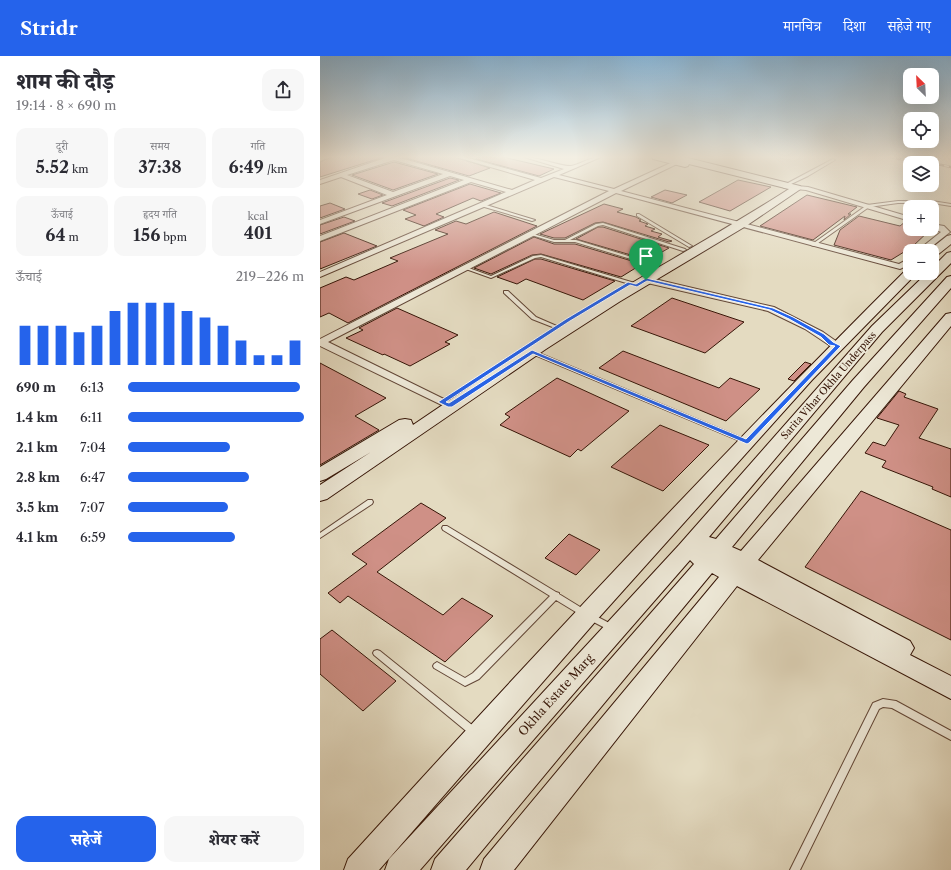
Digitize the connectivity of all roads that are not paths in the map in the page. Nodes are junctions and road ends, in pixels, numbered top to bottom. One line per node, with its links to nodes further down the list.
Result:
1 (391, 195): 14 (street)
2 (432, 195): 19 (street)
3 (505, 195): 8 (street)
4 (607, 195): 17 (street)
5 (630, 195): 15 (street)
6 (776, 195): 15 (street)
7 (830, 195): 10 (street)
8 (482, 205): 13 (lane); 29 (street)
9 (951, 205): 10 (lane)
10 (868, 206): 12 (street); 22 (lane)
11 (638, 215): 23 (lane)
12 (903, 217)
13 (533, 220)
14 (320, 222)
15 (735, 224): 22 (street); 23 (street); 32 (street)
16 (939, 228): 21 (street)
17 (530, 234): 20 (lane); 28 (street)
18 (951, 238): 24 (street)
19 (320, 239)
20 (566, 240): 23 (lane); 27 (lane)
21 (930, 244)
22 (813, 245): 26 (street)
23 (687, 248): 27 (street)
24 (939, 248)
25 (951, 256): 44 (street, Sarita Vihar Okhla Underpass)
26 (903, 265)
27 (657, 266): 32 (street)
28 (464, 268): 32 (lane); 36 (street)
29 (320, 275)
30 (903, 280): 37 (street)
31 (951, 280): 48 (street)
32 (637, 283): 35 (street); 37 (street); 38 (street)
33 (506, 292): 35 (lane)
34 (951, 317): 49 (street)
35 (557, 327): 39 (street)
36 (320, 342): 39 (street)
37 (838, 346): 40 (street)
38 (532, 352): 39 (street); 40 (lane)
39 (446, 404): 41 (street); 42 (street)
40 (747, 442): 51 (street)
41 (320, 475)
42 (320, 494)
43 (370, 502): 46 (lane)
44 (712, 520): 47 (street, Okhla Estate Marg)
45 (445, 528): 50 (lane)
46 (320, 536)
47 (691, 544): 48 (street); 52 (street, Okhla Estate Marg)
48 (719, 548): 49 (street); 61 (street)
49 (739, 568): 55 (street); 56 (street); 62 (street)
50 (556, 595): 51 (lane); 54 (lane)
51 (587, 615): 52 (lane); 57 (street)
52 (615, 630): 60 (street, Okhla Estate Marg)
53 (377, 652): 57 (lane)
54 (437, 666)
55 (951, 674)
56 (951, 688)
57 (478, 735): 59 (street)
58 (951, 736): 63 (lane)
59 (359, 870)
60 (400, 870)
61 (446, 870)
62 (495, 870)
63 (795, 870)

